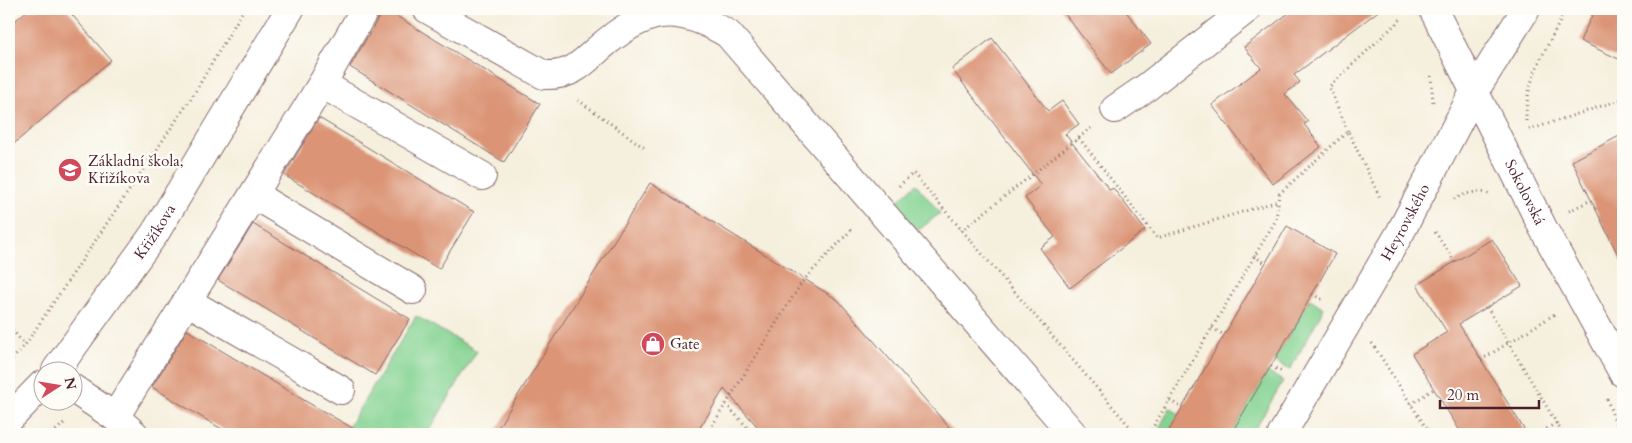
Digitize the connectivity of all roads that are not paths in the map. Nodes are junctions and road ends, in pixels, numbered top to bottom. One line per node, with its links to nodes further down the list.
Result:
1 (290, 9): 15 (street, Křižíkova)
2 (365, 9): 8 (street)
3 (427, 9): 7 (street)
4 (1247, 9): 10 (street)
5 (1421, 9): 9 (street, Sokolovská)
6 (1526, 9): 9 (street, Heyrovského)
7 (717, 17): 22 (street)
8 (322, 84): 11 (street); 12 (street)
9 (1474, 92): 16 (street, Sokolovská); 23 (street, Heyrovského)
10 (1115, 109)
11 (482, 176)
12 (254, 195): 13 (street); 14 (street)
13 (413, 290)
14 (187, 301): 17 (street); 21 (street)
15 (63, 360)
16 (1623, 373)
17 (340, 390)
18 (32, 395): 20 (street)
19 (82, 395): 21 (street)
20 (9, 419)
21 (125, 425)
22 (1073, 434)
23 (1282, 434)

